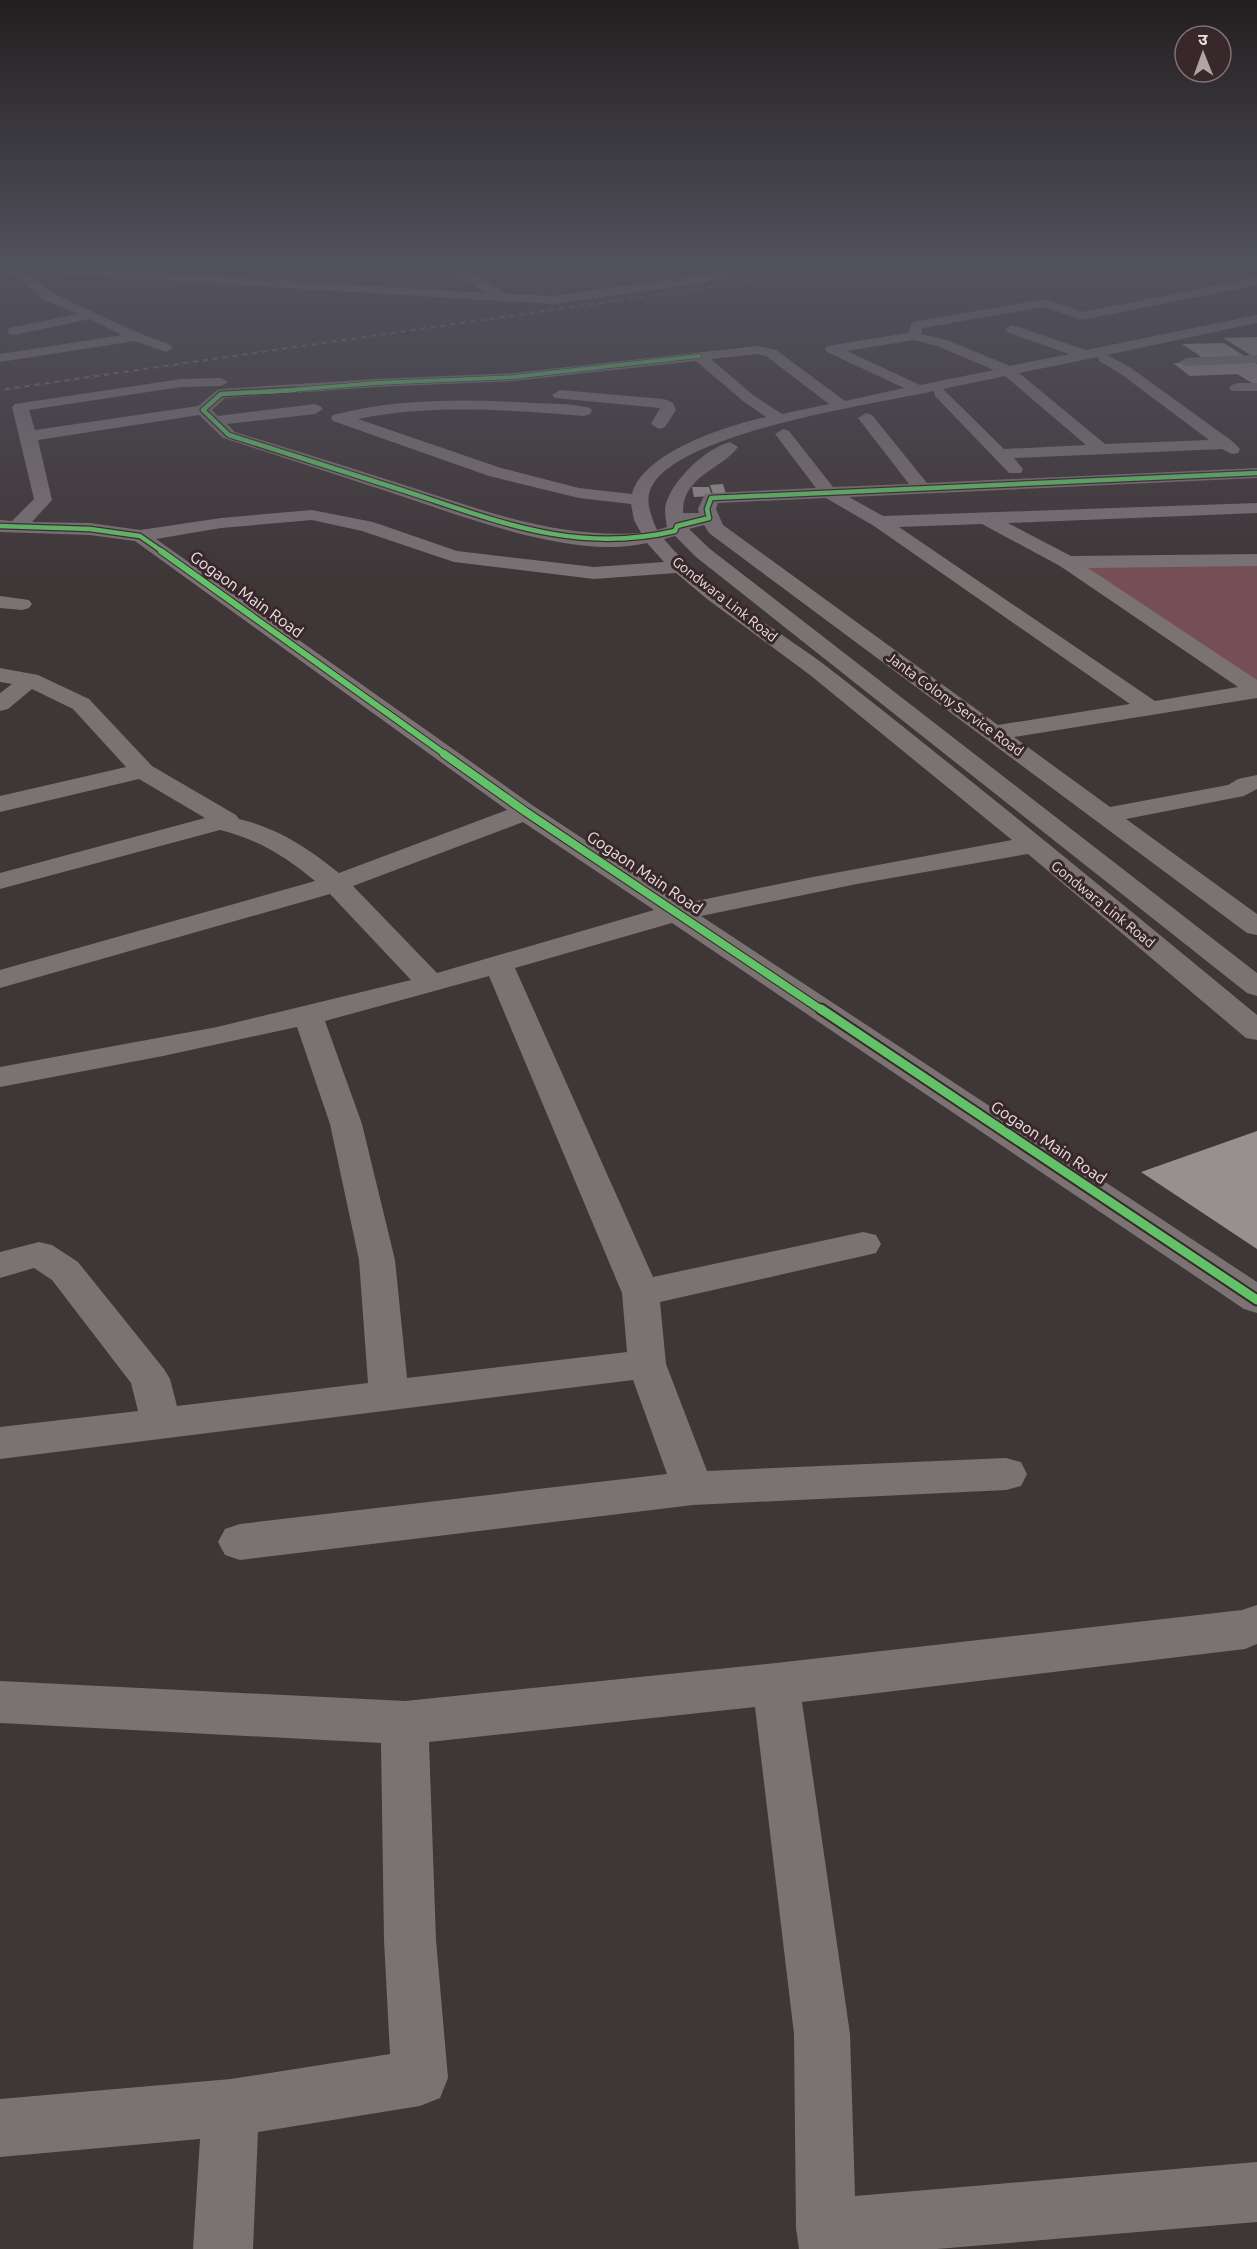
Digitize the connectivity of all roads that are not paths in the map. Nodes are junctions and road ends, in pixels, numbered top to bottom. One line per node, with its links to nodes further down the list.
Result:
1 (618, 368): 10 (street)
2 (713, 368): 20 (street)
3 (791, 368): 15 (street)
4 (872, 368): 13 (street)
5 (997, 368): 8 (street)
6 (1045, 368): 8 (street)
7 (1119, 368): 22 (street)
8 (1012, 375): 13 (street); 14 (street); 23 (street)
9 (220, 382): 21 (street)
10 (510, 384): 17 (street); 17 (street); 19 (street)
11 (1257, 387): 12 (street)
12 (1237, 388)
13 (919, 390): 15 (street)
14 (940, 393): 24 (street); 34 (street)
15 (842, 406): 20 (street)
16 (584, 411): 31 (street)
17 (208, 416): 21 (street); 38 (street)
18 (866, 418): 28 (street)
19 (659, 424)
20 (782, 427): 29 (street); 31 (street)
21 (29, 436): 36 (street)
22 (1226, 444): 23 (street); 25 (street)
23 (1099, 448): 24 (street)
24 (1000, 454): 27 (street)
25 (1257, 468)
26 (1257, 473): 27 (street)
27 (1031, 483): 28 (street)
28 (922, 488): 29 (street)
29 (828, 492): 32 (street); 35 (street)
30 (1257, 508): 33 (street)
31 (641, 509): 34 (street); 38 (street, Gondwara Link Road)
32 (709, 518): 34 (street); 49 (street, Janta Colony Service Road)
33 (984, 518): 35 (street); 40 (street)
34 (676, 522): 38 (street); 65 (street, Gondwara Link Road)
35 (880, 522): 48 (street)
36 (9, 526): 37 (street, Gogaon Main Road)
37 (140, 536): 41 (street); 54 (street, Gogaon Main Road)
38 (653, 538): 41 (street, Gondwara Link Road)
39 (1257, 560): 40 (street)
40 (1067, 562): 46 (street)
41 (680, 567): 57 (street, Gondwara Link Road)
42 (0, 602): 43 (street)
43 (22, 604)
44 (0, 675): 45 (street)
45 (30, 680): 47 (street); 50 (street)
46 (1257, 691): 48 (street)
47 (0, 704)
48 (1149, 707): 49 (street)
49 (994, 733): 55 (street, Janta Colony Service Road)
50 (143, 771): 52 (street); 56 (street)
51 (1246, 786): 53 (street); 55 (street)
52 (0, 804)
53 (1257, 806)
54 (526, 812): 59 (street); 60 (street, Gogaon Main Road)
55 (1105, 815): 61 (street, Janta Colony Service Road)
56 (226, 820): 58 (street); 59 (street)
57 (1032, 845): 60 (street); 67 (street, Gondwara Link Road)
58 (0, 881)
59 (335, 884): 63 (street); 64 (street)
60 (679, 912): 62 (street); 72 (street, Gogaon Main Road)
61 (1257, 927)
62 (498, 963): 64 (street); 71 (street)
63 (0, 979)
64 (431, 984): 66 (street)
65 (1257, 987)
66 (308, 1016): 68 (street); 74 (street)
67 (1257, 1031)
68 (0, 1077)
69 (863, 1244): 71 (street)
70 (0, 1265): 75 (street)
71 (640, 1293): 73 (street)
72 (1257, 1300)
73 (647, 1364): 74 (street); 78 (street)
74 (389, 1394): 75 (street)
75 (162, 1424): 76 (street)
76 (0, 1443)
77 (1006, 1473): 78 (street)
78 (693, 1488): 79 (street)
79 (240, 1542)
80 (1253, 1633): 81 (street)
81 (776, 1684): 83 (street); 88 (street)
82 (0, 1702): 83 (street)
83 (405, 1723): 84 (street)
84 (231, 2108): 85 (street); 89 (street)
85 (0, 2128)
86 (1257, 2192): 87 (street)
87 (896, 2236): 88 (street)
88 (828, 2238)
89 (223, 2249)

